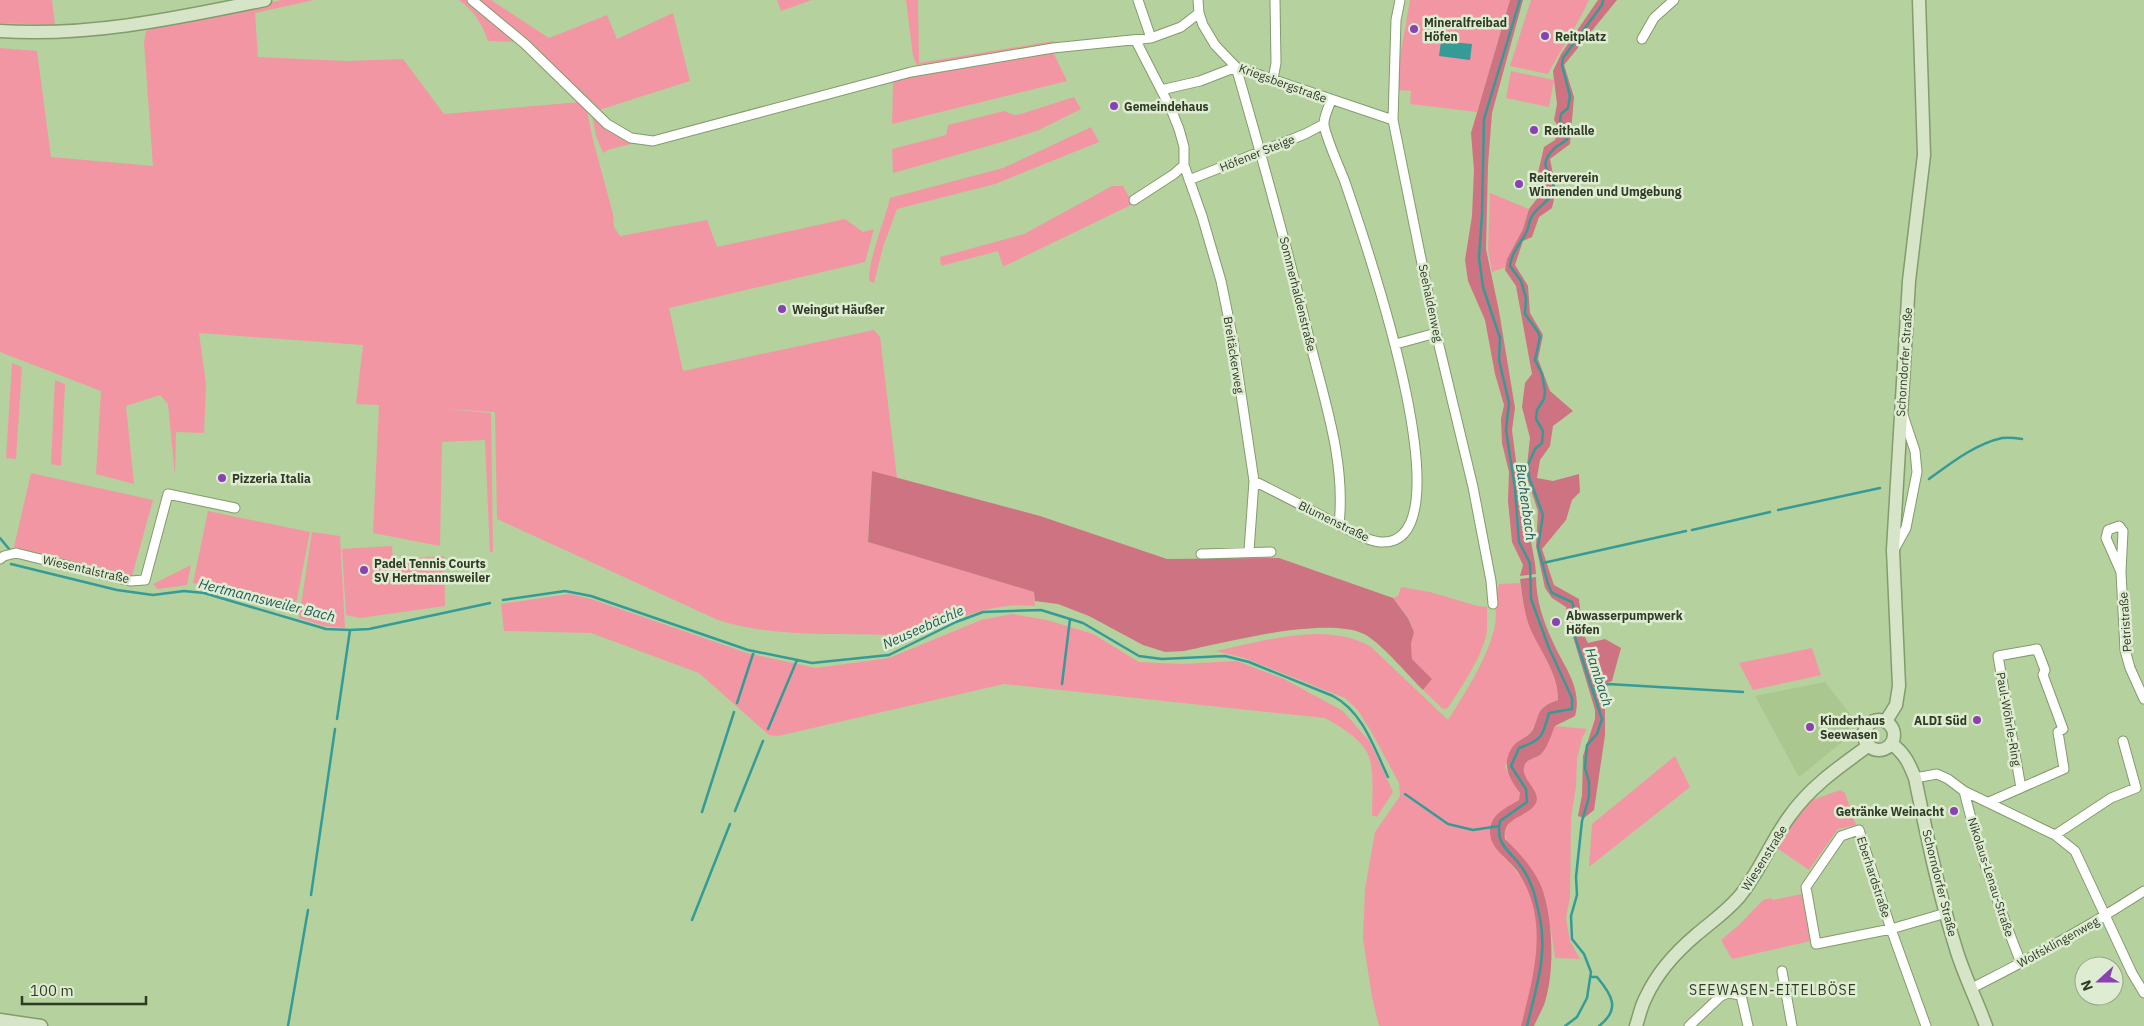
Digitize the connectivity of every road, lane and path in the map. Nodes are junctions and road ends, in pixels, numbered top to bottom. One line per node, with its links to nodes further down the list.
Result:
1 (265, 0): 10 (street)
2 (472, 0): 13 (street)
3 (1138, 0): 11 (street)
4 (1198, 0): 9 (street)
5 (1275, 0): 15 (street)
6 (1400, 0): 18 (street, Seehaldenweg)
7 (1674, 0): 12 (street)
8 (1919, 0): 26 (street, Schorndorfer Straße)
9 (1199, 13): 11 (street); 14 (street, Kriegsbergstraße)
10 (0, 31)
11 (1151, 38): 13 (street)
12 (1642, 39)
13 (1136, 41): 16 (street, Breitäckerweg)
14 (1236, 66): 15 (street, Kriegsbergstraße); 16 (street); 20 (street, Sommerhaldenstraße)
15 (1273, 80): 17 (street, Kriegsbergstraße)
16 (1161, 90): 21 (street, Breitäckerweg)
17 (1331, 100): 18 (street, Kriegsbergstraße); 19 (street)
18 (1393, 120): 24 (street, Seehaldenweg)
19 (1324, 124): 20 (street, Höfener Steige); 25 (street, Blumenstraße)
20 (1260, 152): 22 (street, Höfener Steige); 29 (street, Sommerhaldenstraße)
21 (1184, 165): 22 (street, Breitäckerweg); 23 (street)
22 (1189, 180): 27 (street, Breitäckerweg)
23 (1134, 200)
24 (1436, 332): 25 (street); 36 (street, Seehaldenweg)
25 (1396, 344): 29 (street, Blumenstraße)
26 (1901, 407): 30 (street, Schorndorfer Straße); 30 (street)
27 (1254, 480): 29 (street, Blumenstraße); 31 (street, Breitäckerweg)
28 (235, 508): 34 (street, Wiesentalstraße)
29 (1339, 524)
30 (1893, 550): 38 (street, Schorndorfer Straße)
31 (1249, 551): 32 (street); 33 (street)
32 (1271, 552)
33 (1201, 554)
34 (0, 559)
35 (2121, 572): 37 (street, Petristraße)
36 (1493, 604)
37 (2144, 699)
38 (1886, 721): 40 (street); 41 (street)
39 (2123, 741): 46 (street)
40 (1892, 744): 41 (street); 42 (street, Schorndorfer Straße)
41 (1868, 746): 57 (street, Wiesenstraße)
42 (1915, 778): 44 (street); 48 (street, Schorndorfer Straße)
43 (2021, 788): 43 (street, Paul-Wöhrle-Ring); 45 (street, Paul-Wöhrle-Ring)
44 (1964, 791): 45 (street); 51 (street, Nikolaus-Lenau-Straße)
45 (1989, 802): 46 (street)
46 (2056, 834): 49 (street)
47 (2144, 891): 49 (street, Wolfsklingenweg)
48 (1946, 913): 50 (street, Eberhardstraße); 53 (street, Schorndorfer Straße)
49 (2105, 916): 51 (street, Wolfsklingenweg); 54 (street)
50 (1891, 929): 50 (street, Eberhardstraße); 61 (street)
51 (2021, 963): 53 (street, Wolfsklingenweg)
52 (1782, 971): 60 (street)
53 (1970, 989): 62 (street, Schorndorfer Straße)
54 (2144, 993)
55 (0, 1020): 56 (street)
56 (41, 1026)
57 (1636, 1026)
58 (1689, 1026): 59 (street)
59 (1748, 1026)
60 (1792, 1026)
61 (1926, 1026)
62 (1986, 1026)

